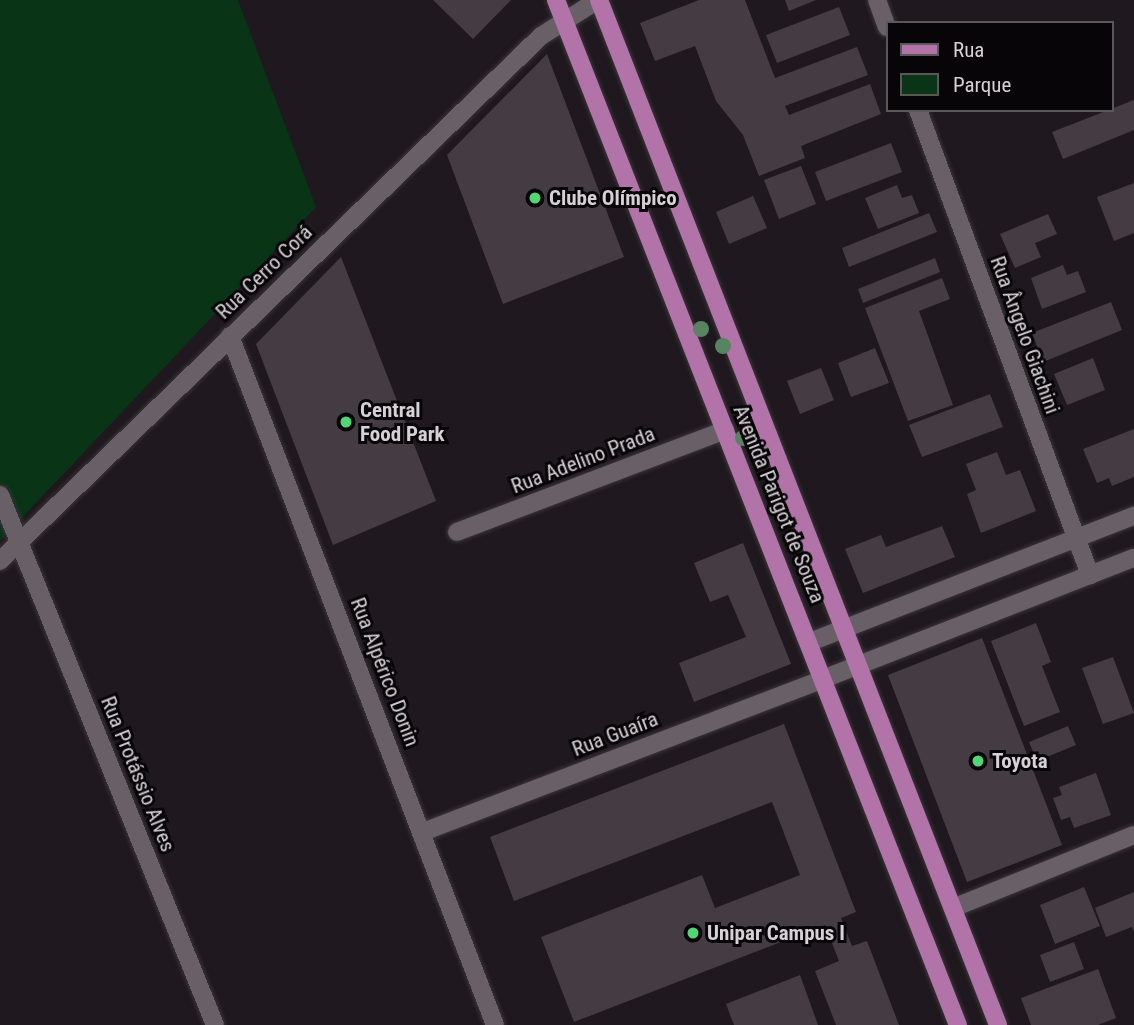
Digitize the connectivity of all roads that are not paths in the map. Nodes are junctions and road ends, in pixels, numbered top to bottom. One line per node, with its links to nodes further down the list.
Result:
1 (556, 0): 5 (main road, Avenida Parigot de Souza)
2 (581, 0): 3 (main road)
3 (598, 0): 5 (street, Rua Cerro Corá); 18 (main road, Avenida Parigot de Souza)
4 (877, 0): 6 (street)
5 (563, 17): 8 (street, Rua Cerro Corá); 9 (main road, Avenida Parigot de Souza)
6 (886, 24)
7 (919, 112): 13 (street, Rua Ângelo Giachini)
8 (230, 337): 14 (street, Rua Cerro Corá); 22 (street, Rua Alpérico Donin)
9 (725, 430): 12 (street, Rua Adelino Prada); 19 (main road, Avenida Parigot de Souza)
10 (0, 495): 14 (street, Rua Protássio Alves)
11 (1134, 516): 13 (street)
12 (457, 532)
13 (1076, 538): 17 (street, Rua Ângelo Giachini); 18 (street)
14 (19, 540): 16 (street, Rua Cerro Corá); 26 (street, Rua Protássio Alves)
15 (1134, 558): 17 (street)
16 (0, 561)
17 (1090, 575): 20 (street)
18 (844, 629): 19 (street); 20 (main road, Avenida Parigot de Souza)
19 (810, 642): 21 (main road, Avenida Parigot de Souza)
20 (858, 665): 21 (street, Rua Guaíra); 24 (main road, Avenida Parigot de Souza)
21 (823, 679): 22 (street, Rua Guaíra); 25 (main road, Avenida Parigot de Souza)
22 (423, 832): 27 (street, Rua Alpérico Donin)
23 (1134, 835): 24 (street)
24 (953, 908): 30 (main road, Avenida Parigot de Souza)
25 (932, 959): 28 (main road, Avenida Parigot de Souza); 29 (main road)
26 (215, 1025)
27 (495, 1025)
28 (958, 1025)
29 (967, 1025)
30 (998, 1025)

